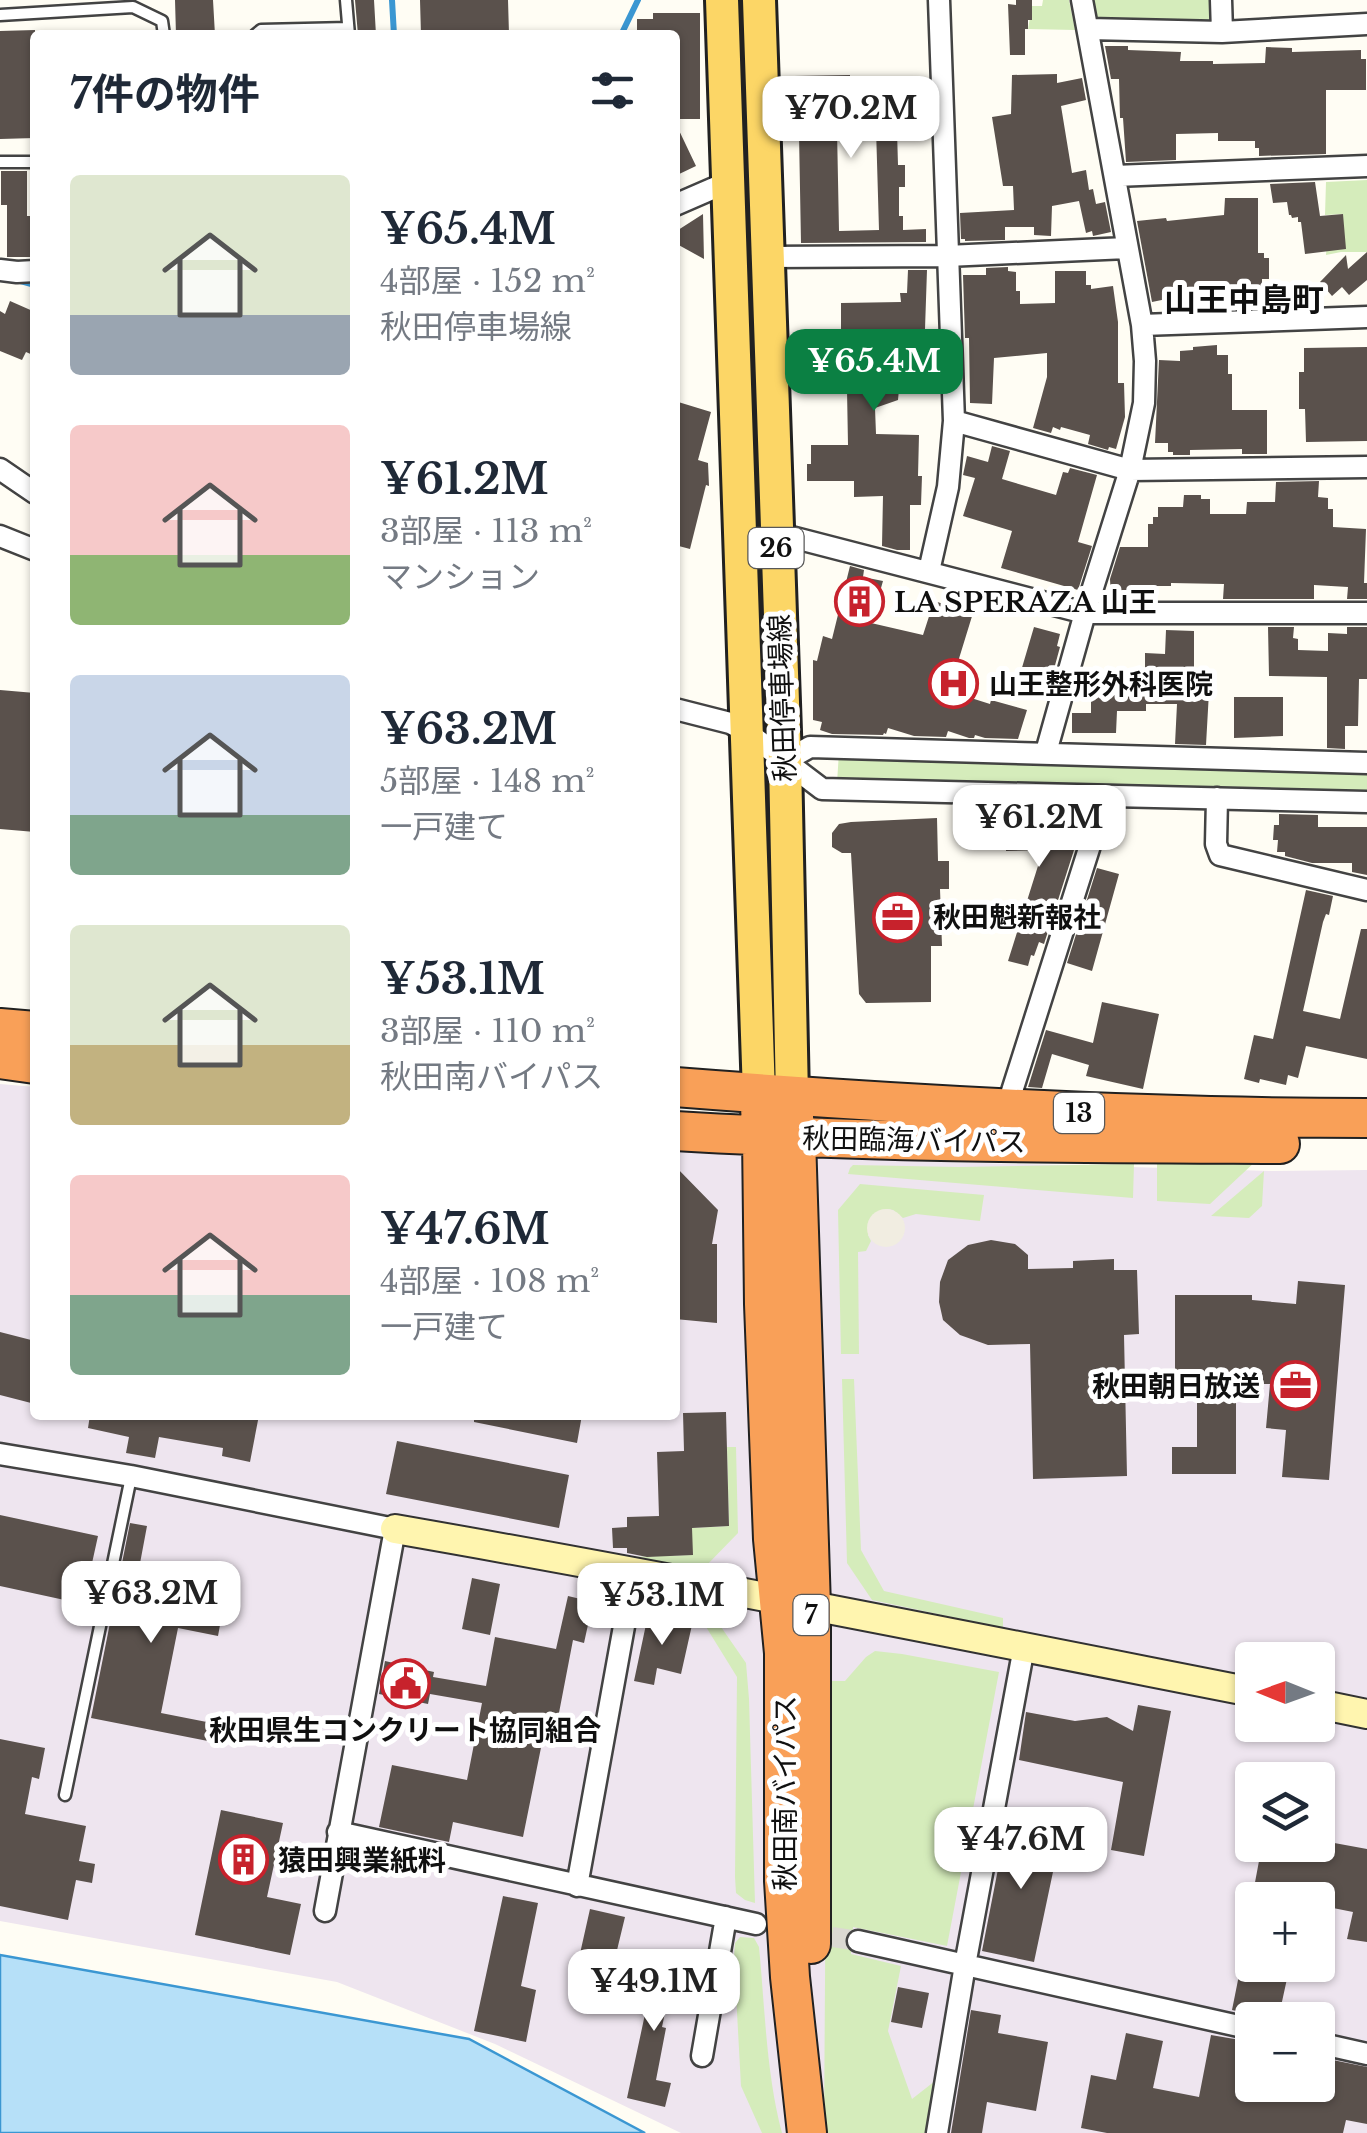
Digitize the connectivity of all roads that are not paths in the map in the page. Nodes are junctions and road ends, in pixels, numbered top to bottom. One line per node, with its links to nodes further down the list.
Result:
1 (346, 0): 11 (lane)
2 (722, 0): 17 (main road, 秋田停車場線 / 26)
3 (760, 0): 21 (main road, 秋田停車場線 / 26)
4 (938, 0): 20 (street)
5 (1082, 0): 9 (street)
6 (1221, 0): 12 (street)
7 (0, 15): 10 (lane)
8 (1367, 24): 12 (street)
9 (1089, 29): 12 (street); 16 (street)
10 (163, 30)
11 (348, 30)
12 (1222, 32)
13 (0, 162): 14 (lane)
14 (30, 162)
15 (1367, 166): 16 (street)
16 (1115, 176): 19 (street)
17 (728, 182): 18 (street); 38 (main road, 秋田停車場線 / 26)
18 (680, 203)
19 (1127, 248): 20 (street); 25 (street)
20 (946, 256): 21 (street); 26 (street)
21 (767, 257): 31 (main road, 秋田停車場線 / 26)
22 (0, 270): 23 (street)
23 (30, 271)
24 (1367, 317): 25 (street)
25 (1142, 325): 29 (street)
26 (954, 422): 29 (street); 34 (street)
27 (0, 468): 30 (street)
28 (1367, 468): 29 (street)
29 (1130, 470): 35 (street)
30 (30, 489)
31 (776, 533): 34 (street); 40 (main road, 秋田停車場線 / 26)
32 (0, 536): 33 (street)
33 (30, 548)
34 (929, 571): 35 (street)
35 (1085, 613): 36 (street); 39 (street)
36 (1367, 614)
37 (680, 710): 38 (street)
38 (747, 732): 40 (street); 51 (main road, 秋田停車場線 / 26)
39 (1046, 752): 40 (street); 41 (street)
40 (785, 761): 42 (street); 51 (main road, 秋田停車場線 / 26)
41 (1367, 763)
42 (1217, 798): 43 (street); 45 (street)
43 (1367, 802)
44 (1100, 814): 52 (street)
45 (1367, 890)
46 (0, 1028): 47 (highway)
47 (30, 1031)
48 (0, 1059): 49 (highway)
49 (30, 1063)
50 (680, 1087): 51 (highway, 秋田臨海バイパス)
51 (776, 1095): 52 (highway, 秋田臨海バイパス / 13); 55 (highway, 秋田南バイパス / 7)
52 (1006, 1110): 53 (highway, 秋田臨海バイパス / 13)
53 (1367, 1118)
54 (680, 1130): 55 (highway, 秋田臨海バイパス)
55 (779, 1137): 56 (highway, 秋田臨海バイパス / 13); 61 (highway, 秋田南バイパス / 7)
56 (1367, 1144)
57 (0, 1454): 58 (street)
58 (132, 1476): 59 (street); 66 (lane)
59 (395, 1529): 60 (street); 67 (street)
60 (634, 1571): 61 (street); 68 (street)
61 (794, 1604): 62 (street); 78 (highway, 秋田南バイパス / 7)
62 (1024, 1647): 63 (street); 73 (street)
63 (1235, 1689)
64 (1335, 1707): 65 (street)
65 (1367, 1714)
66 (66, 1795)
67 (338, 1832): 68 (street); 69 (street)
68 (577, 1886): 70 (street)
69 (325, 1911)
70 (726, 1917): 71 (street); 77 (street)
71 (756, 1924)
72 (858, 1940): 73 (street)
73 (965, 1965): 74 (street); 79 (street)
74 (1235, 2025)
75 (1335, 2047): 76 (street)
76 (1367, 2054)
77 (702, 2056)
78 (807, 2133)
79 (937, 2133)

